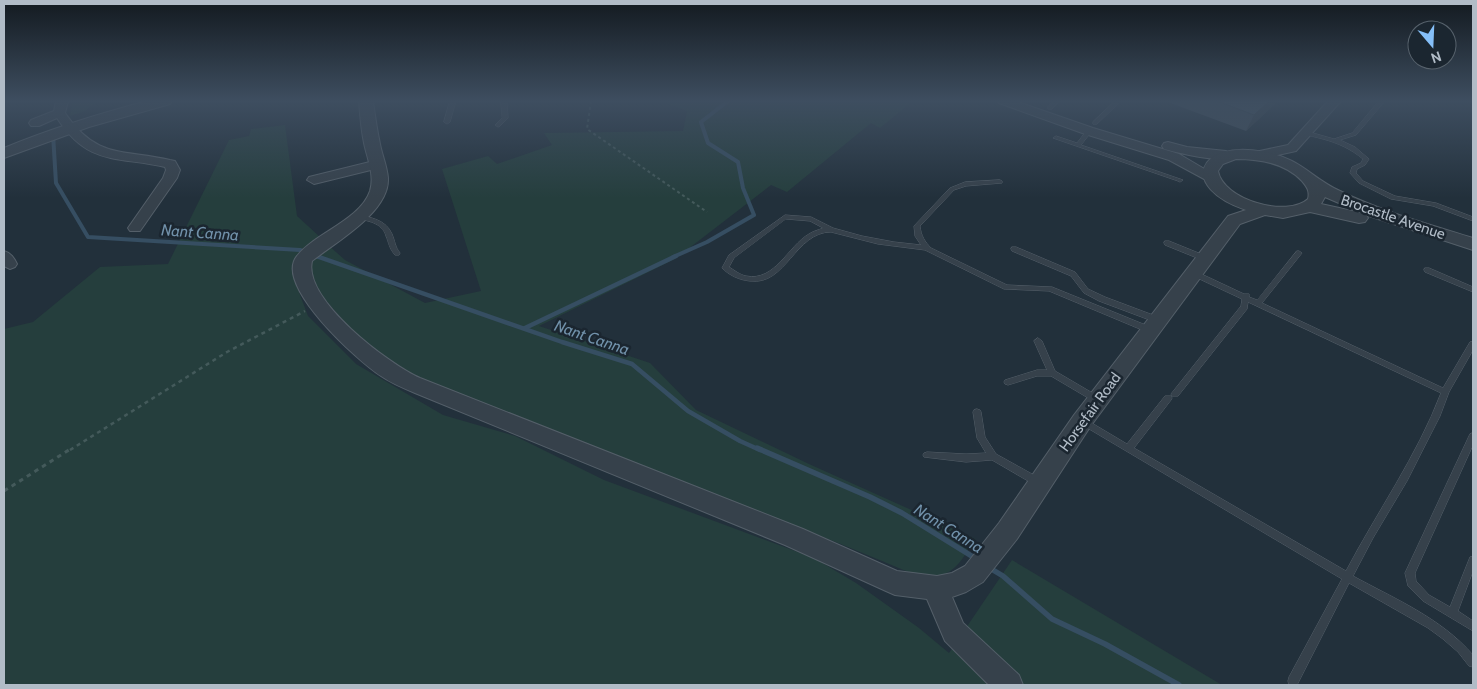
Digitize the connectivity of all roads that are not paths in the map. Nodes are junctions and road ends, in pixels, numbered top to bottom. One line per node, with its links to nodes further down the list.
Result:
1 (56, 133): 13 (street)
2 (75, 133): 29 (street)
3 (370, 133): 16 (street)
4 (1087, 133): 11 (lane)
5 (1109, 133): 18 (street)
6 (1116, 133): 14 (street)
7 (1306, 133): 10 (lane); 12 (street)
8 (1355, 133): 10 (lane)
9 (1056, 138): 11 (lane)
10 (1333, 141): 27 (lane)
11 (1078, 145): 20 (lane)
12 (1292, 148): 15 (street); 17 (street)
13 (4, 153)
14 (1226, 155): 15 (street, Brocastle Avenue); 18 (street)
15 (1260, 155): 17 (street, Brocastle Avenue)
16 (378, 164): 19 (street); 26 (street)
17 (1298, 170): 22 (street, Brocastle Avenue)
18 (1211, 177): 23 (street)
19 (314, 180)
20 (1180, 180)
21 (1000, 182): 33 (lane)
22 (1314, 184): 24 (street); 32 (street, Brocastle Avenue)
23 (1230, 197): 25 (street); 28 (street)
24 (1309, 207): 25 (street); 37 (street, Brocastle Avenue)
25 (1264, 210): 28 (street)
26 (357, 217): 35 (lane); 59 (street)
27 (1473, 219)
28 (1234, 220): 38 (street, Horsefair Road)
29 (135, 228)
30 (836, 232): 30 (lane); 33 (lane)
31 (1167, 243): 38 (lane)
32 (1473, 244)
33 (926, 248): 43 (lane)
34 (1014, 249): 43 (lane)
35 (397, 253)
36 (1299, 253): 42 (lane)
37 (1473, 254)
38 (1199, 266): 41 (lane); 43 (street, Horsefair Road)
39 (1427, 270): 40 (lane)
40 (1473, 290)
41 (1246, 296): 42 (lane); 53 (lane)
42 (1259, 302): 48 (lane)
43 (1154, 325): 49 (street, Horsefair Road)
44 (1038, 341): 46 (lane)
45 (1473, 344): 48 (lane)
46 (1052, 373): 47 (lane); 49 (lane)
47 (1008, 382)
48 (1445, 392): 58 (lane)
49 (1098, 400): 51 (street, Horsefair Road)
50 (977, 412): 55 (lane)
51 (1082, 421): 53 (lane); 56 (street, Horsefair Road)
52 (1473, 436): 60 (lane)
53 (1128, 449): 58 (lane)
54 (927, 455): 55 (lane)
55 (993, 456): 56 (lane)
56 (1040, 483): 59 (street, Horsefair Road)
57 (1473, 560): 60 (lane)
58 (1347, 578): 62 (lane); 63 (lane)
59 (937, 588): 64 (street)
60 (1452, 613): 61 (lane)
61 (1473, 626)
62 (1473, 662)
63 (1292, 681)
64 (1009, 685)

